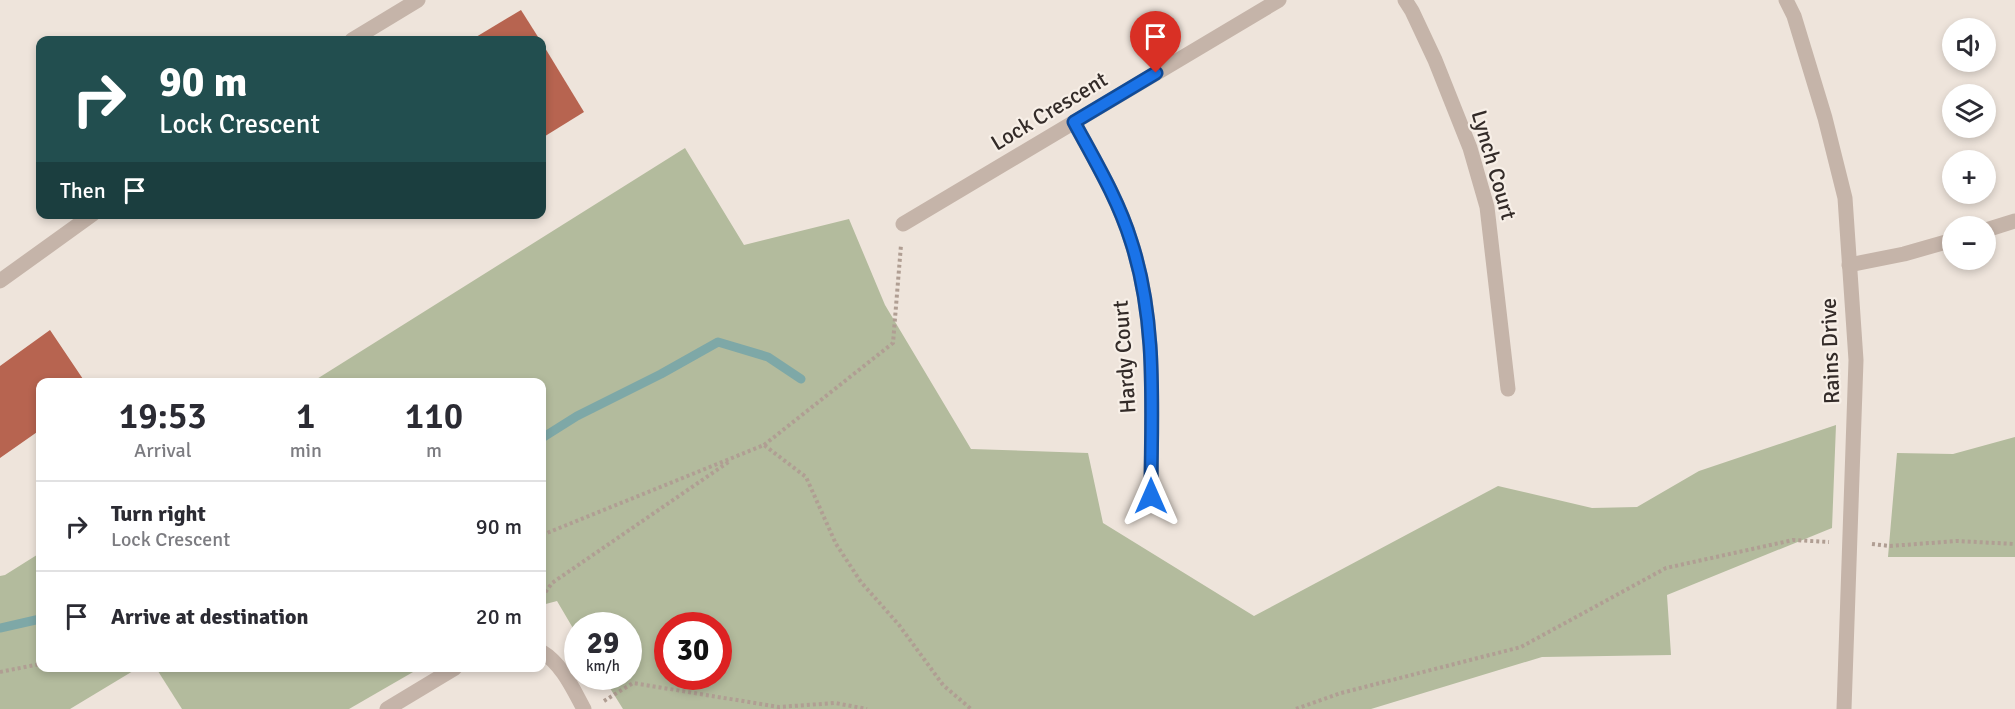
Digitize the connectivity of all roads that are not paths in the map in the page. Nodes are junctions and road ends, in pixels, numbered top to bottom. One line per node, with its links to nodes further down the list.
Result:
1 (418, 0): 5 (street)
2 (1279, 0): 6 (street, Lock Crescent)
3 (1405, 0): 14 (street, Lynch Court)
4 (1786, 0): 12 (street, Rains Drive)
5 (359, 36)
6 (1074, 122): 9 (street, Lock Crescent); 15 (street, Hardy Court)
7 (86, 219): 13 (street)
8 (2015, 221): 10 (street)
9 (903, 224)
10 (1996, 227)
11 (1942, 243): 12 (street)
12 (1849, 265): 20 (street, Rains Drive)
13 (0, 281)
14 (1508, 389)
15 (1151, 496)
16 (546, 655): 18 (street)
17 (448, 672): 19 (street)
18 (592, 706)
19 (387, 709)
20 (1844, 709)

